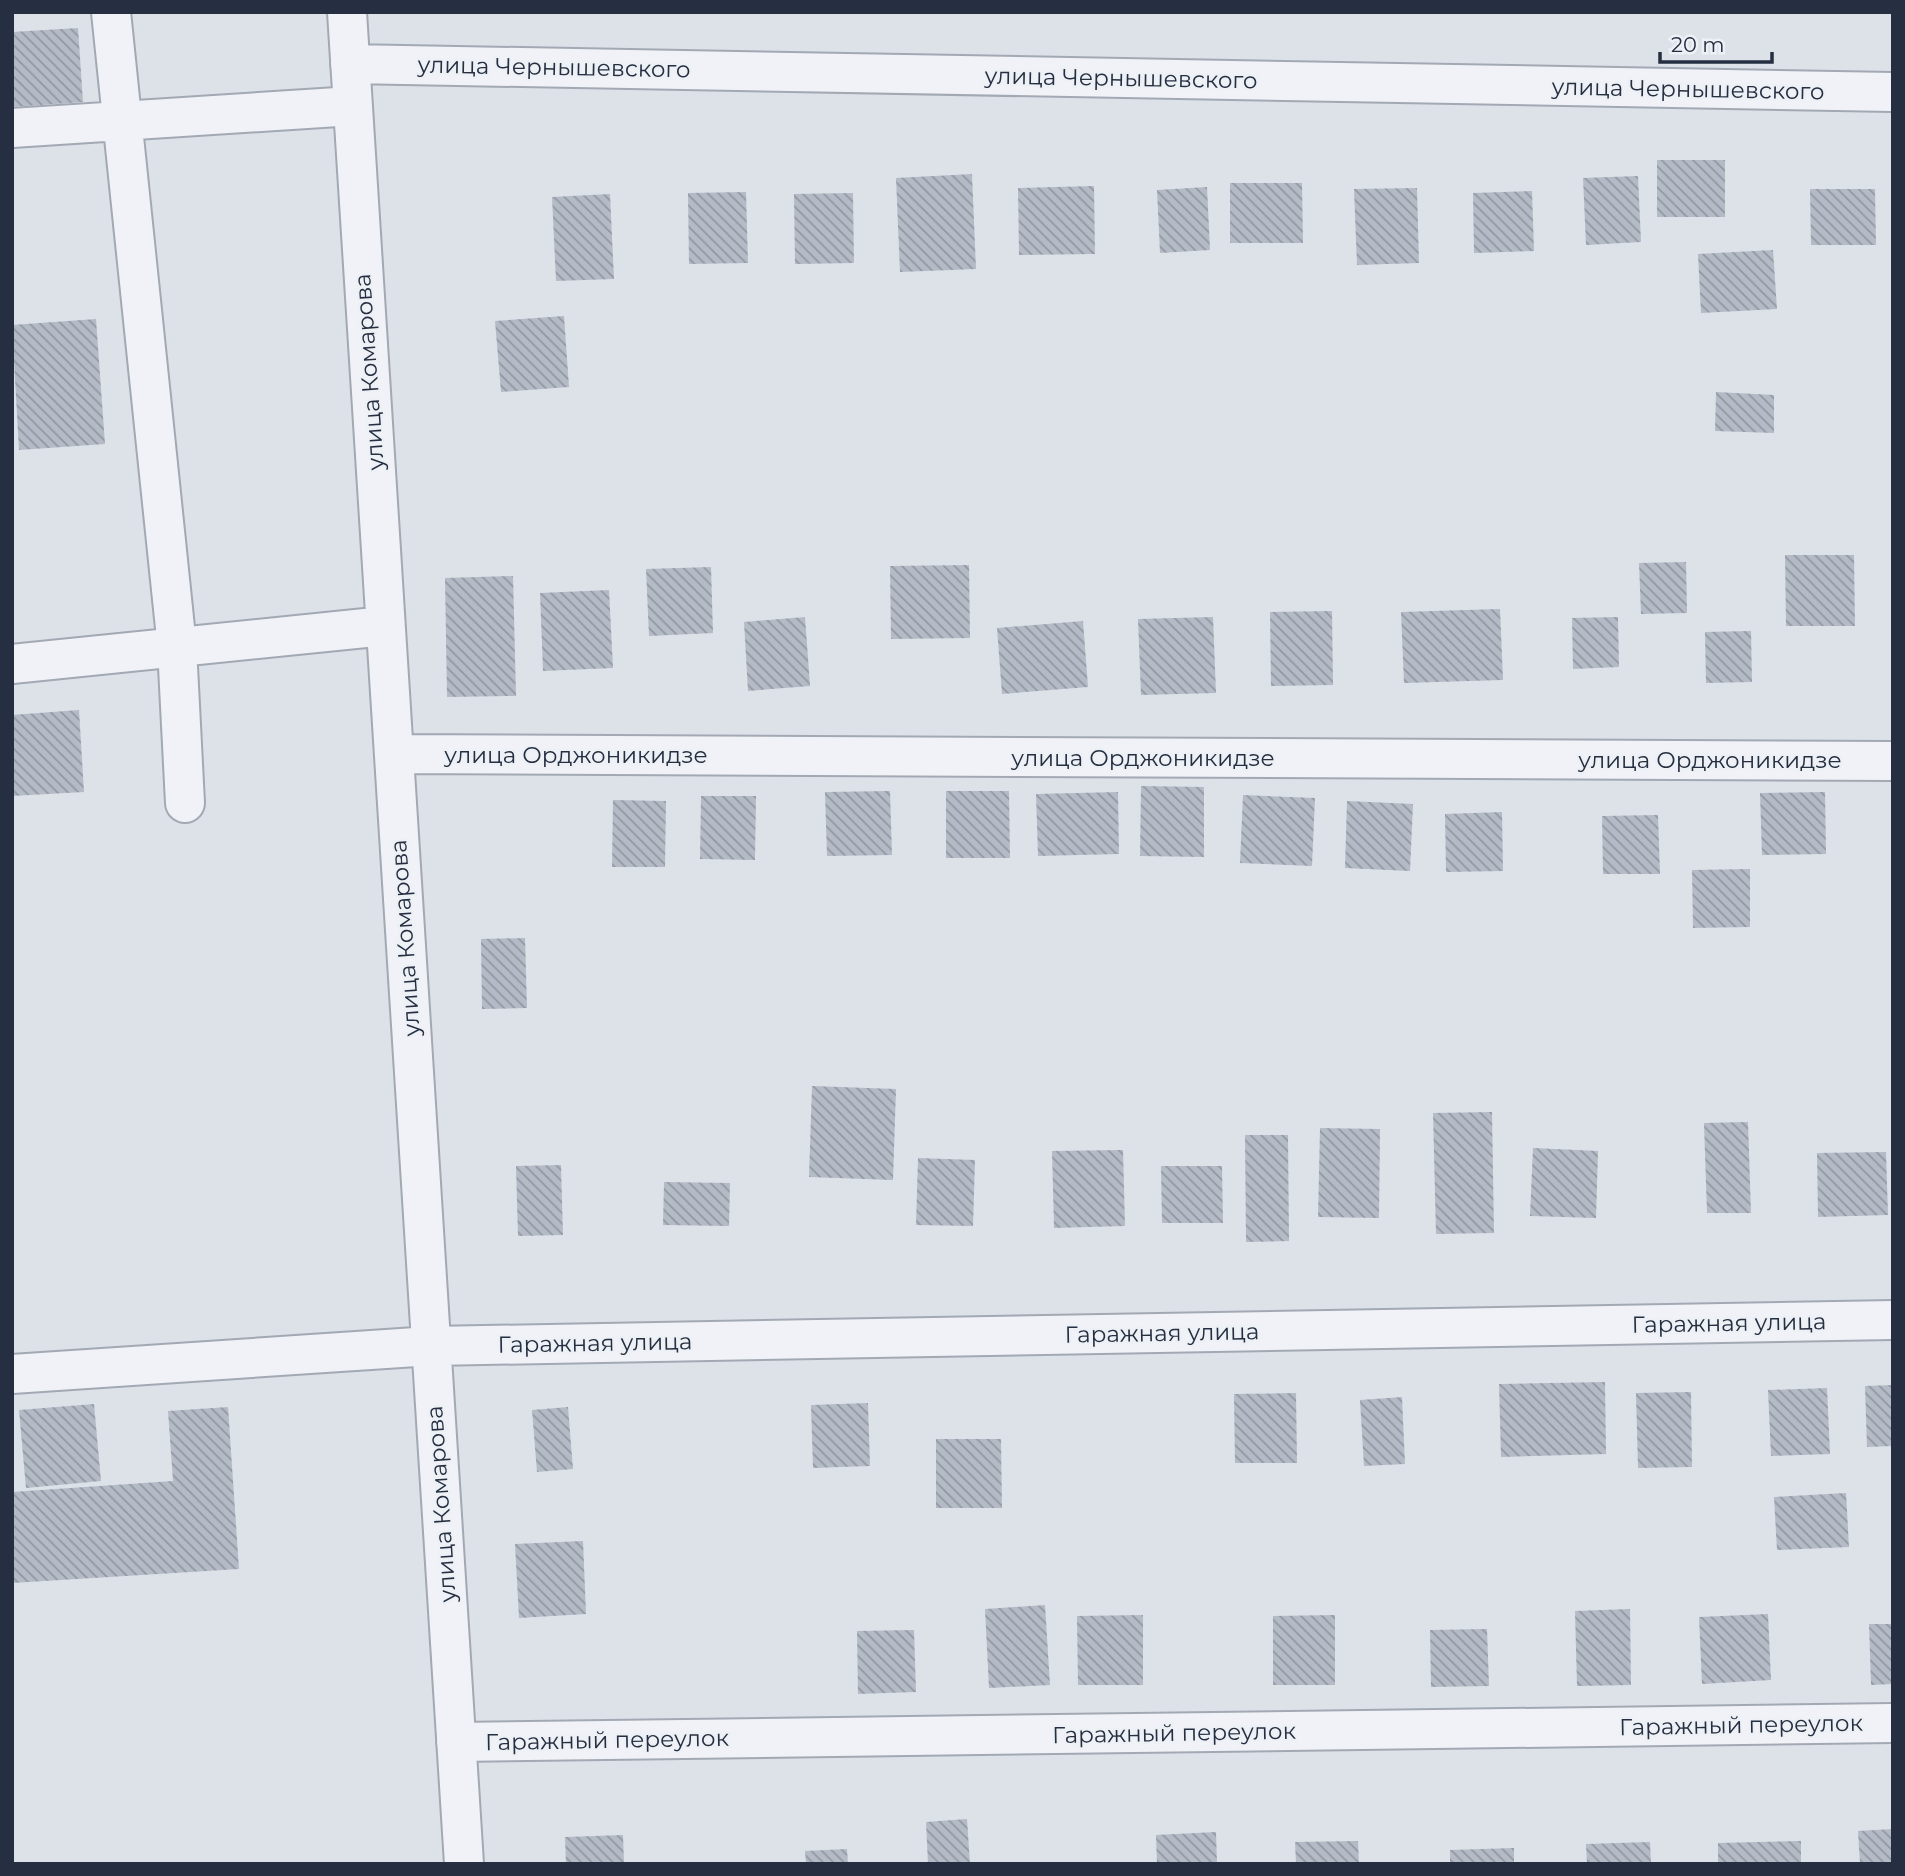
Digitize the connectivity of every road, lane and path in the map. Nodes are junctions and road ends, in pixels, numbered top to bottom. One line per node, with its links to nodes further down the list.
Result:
1 (111, 12): 6 (street)
2 (347, 12): 3 (street, улица Комарова)
3 (350, 64): 4 (street, улица Чернышевского); 5 (street, улица Комарова)
4 (1893, 92)
5 (353, 106): 6 (street); 8 (street, улица Комарова)
6 (123, 121): 7 (street); 9 (street)
7 (12, 128)
8 (385, 625): 9 (street); 11 (street, улица Комарова)
9 (177, 647): 10 (street); 13 (street)
10 (12, 664)
11 (394, 754): 12 (street, улица Орджоникидзе); 15 (street, улица Комарова)
12 (1893, 761)
13 (185, 803)
14 (1893, 1320): 15 (street, Гаражная улица)
15 (431, 1346): 16 (street, Гаражная улица); 18 (street, улица Комарова)
16 (12, 1374)
17 (1893, 1723): 18 (street, Гаражный переулок)
18 (456, 1742): 19 (street, улица Комарова)
19 (464, 1864)

